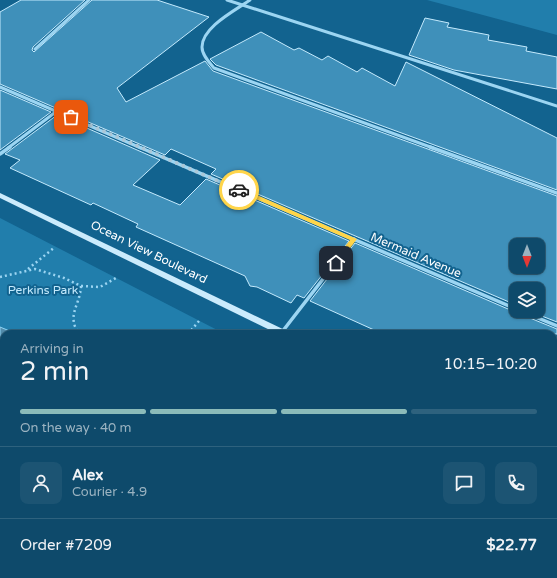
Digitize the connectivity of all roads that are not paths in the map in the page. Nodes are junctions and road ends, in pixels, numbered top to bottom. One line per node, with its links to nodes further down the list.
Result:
1 (89, 0): 5 (street)
2 (227, 0): 4 (street)
3 (250, 0): 4 (street)
4 (243, 5): 7 (street); 10 (street)
5 (35, 49)
6 (0, 87): 8 (street, Mermaid Avenue)
7 (557, 106)
8 (57, 111): 9 (street); 12 (street, Mermaid Avenue)
9 (0, 154)
10 (557, 193)
11 (0, 195): 16 (main road, Ocean View Boulevard)
12 (354, 239): 13 (street, Mermaid Avenue); 17 (street)
13 (509, 306)
14 (538, 318): 15 (street)
15 (557, 326)
16 (278, 330)
17 (286, 330)

